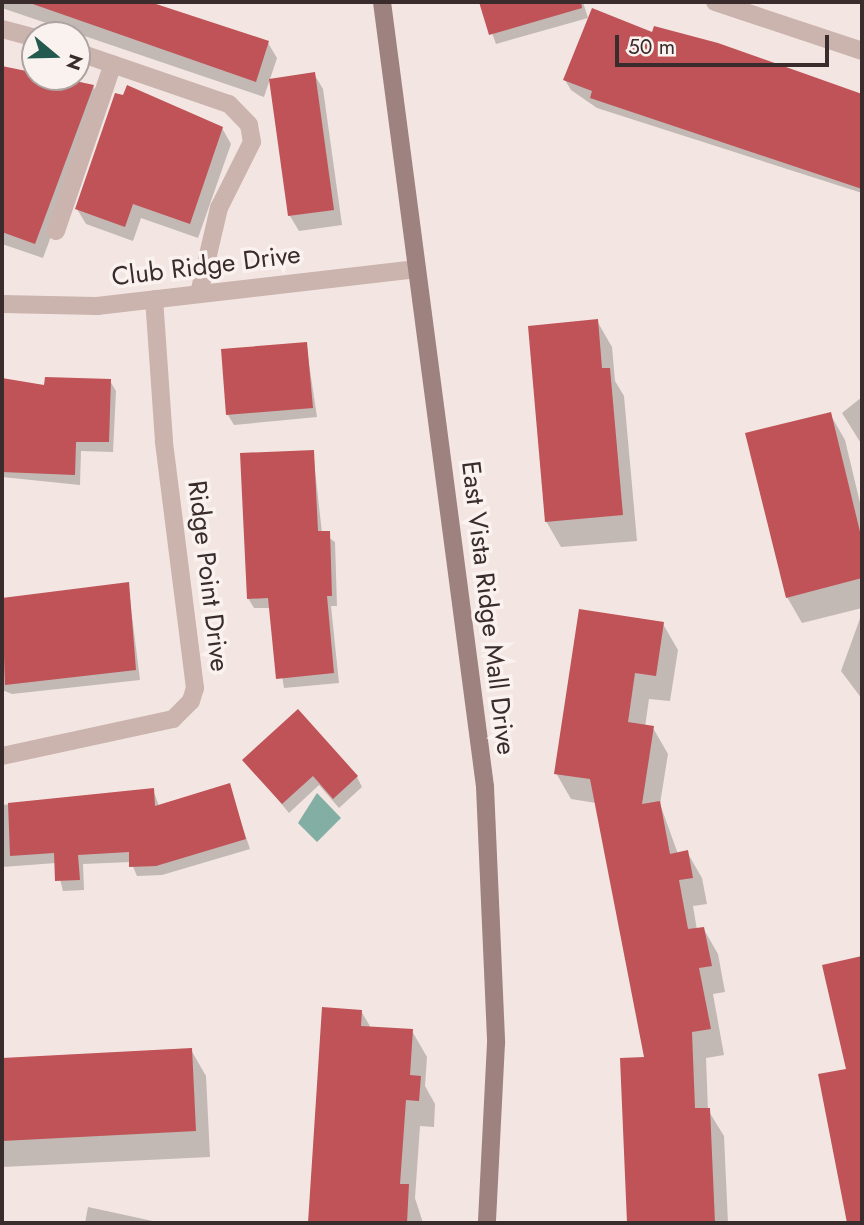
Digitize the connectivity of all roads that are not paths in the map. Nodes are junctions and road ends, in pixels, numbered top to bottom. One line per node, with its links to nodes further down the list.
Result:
1 (382, 2): 9 (main road, East Vista Ridge Mall Drive)
2 (715, 2): 5 (street)
3 (2, 29): 4 (street)
4 (21, 34)
5 (862, 51)
6 (91, 57): 7 (street)
7 (113, 64): 8 (street); 10 (street)
8 (56, 231)
9 (417, 268): 10 (street, Club Ridge Drive); 14 (main road, East Vista Ridge Mall Drive)
10 (199, 293): 11 (street, Club Ridge Drive)
11 (154, 299): 12 (street, Club Ridge Drive); 13 (street, Ridge Point Drive)
12 (2, 304)
13 (2, 756)
14 (487, 1223)

